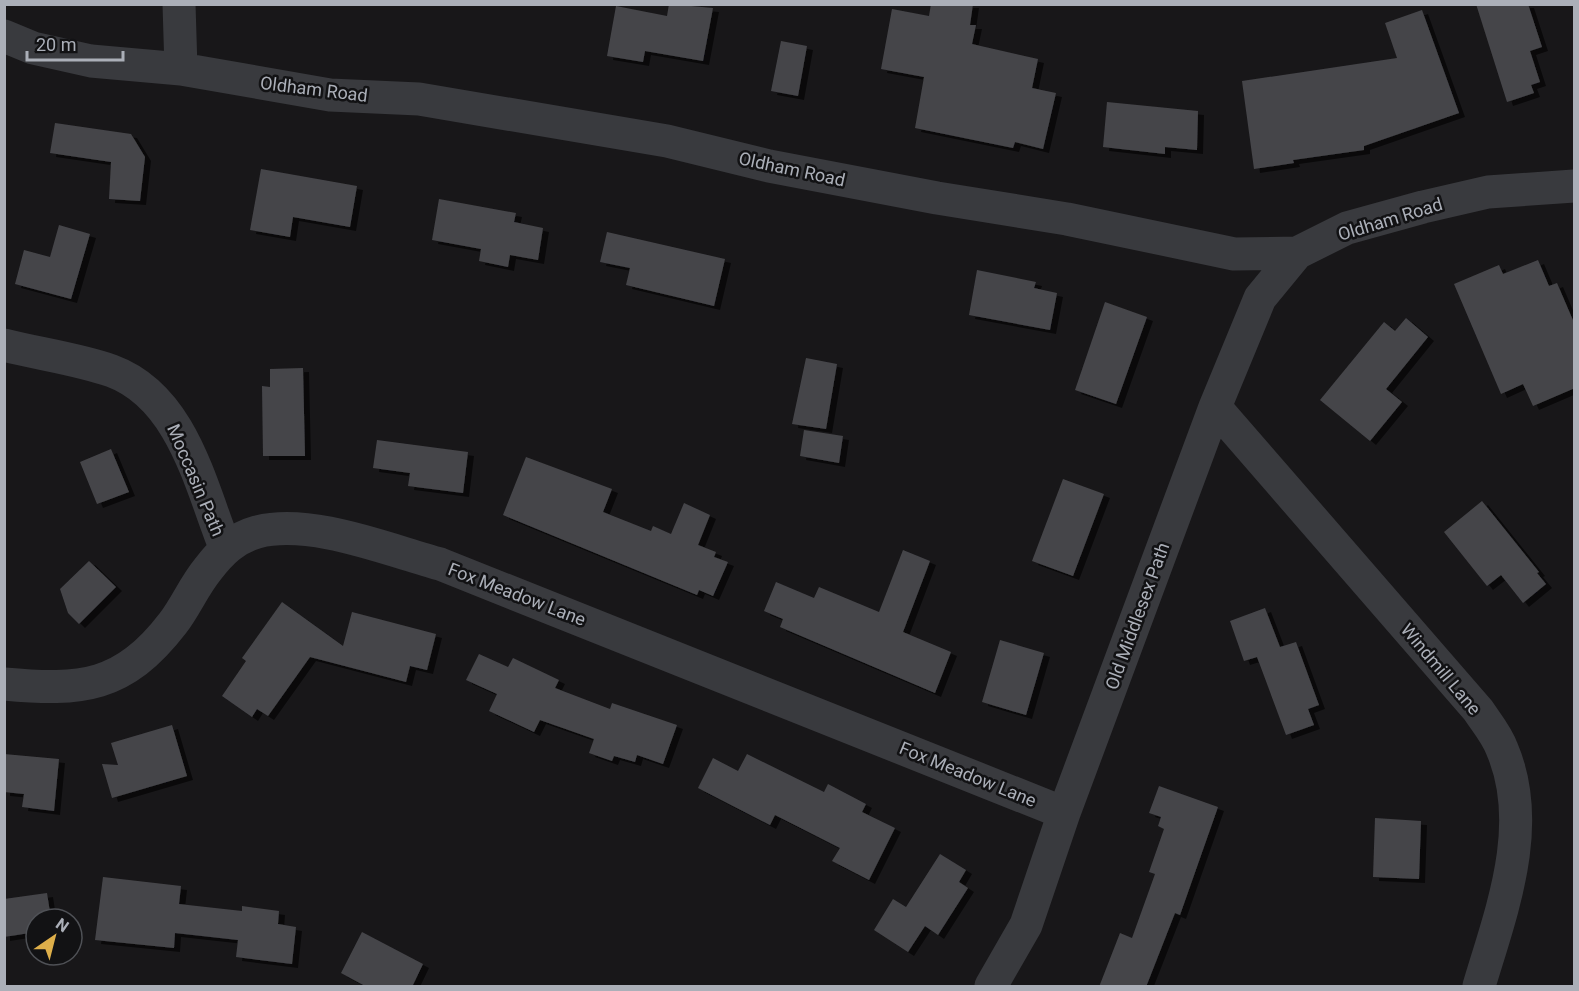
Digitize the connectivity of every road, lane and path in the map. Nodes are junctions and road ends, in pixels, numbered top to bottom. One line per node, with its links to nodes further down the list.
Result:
1 (179, 4): 3 (street)
2 (4, 36): 3 (street, Oldham Road)
3 (181, 69): 5 (street, Oldham Road)
4 (1575, 186): 5 (street, Oldham Road)
5 (1298, 253): 7 (street, Old Middlesex Path)
6 (4, 345): 8 (street, Moccasin Path)
7 (1215, 407): 10 (street, Old Middlesex Path); 12 (street, Windmill Lane)
8 (225, 547): 9 (street, Fox Meadow Lane); 10 (street, Fox Meadow Lane)
9 (4, 684)
10 (1064, 813): 11 (street, Old Middlesex Path)
11 (991, 987)
12 (1479, 987)

